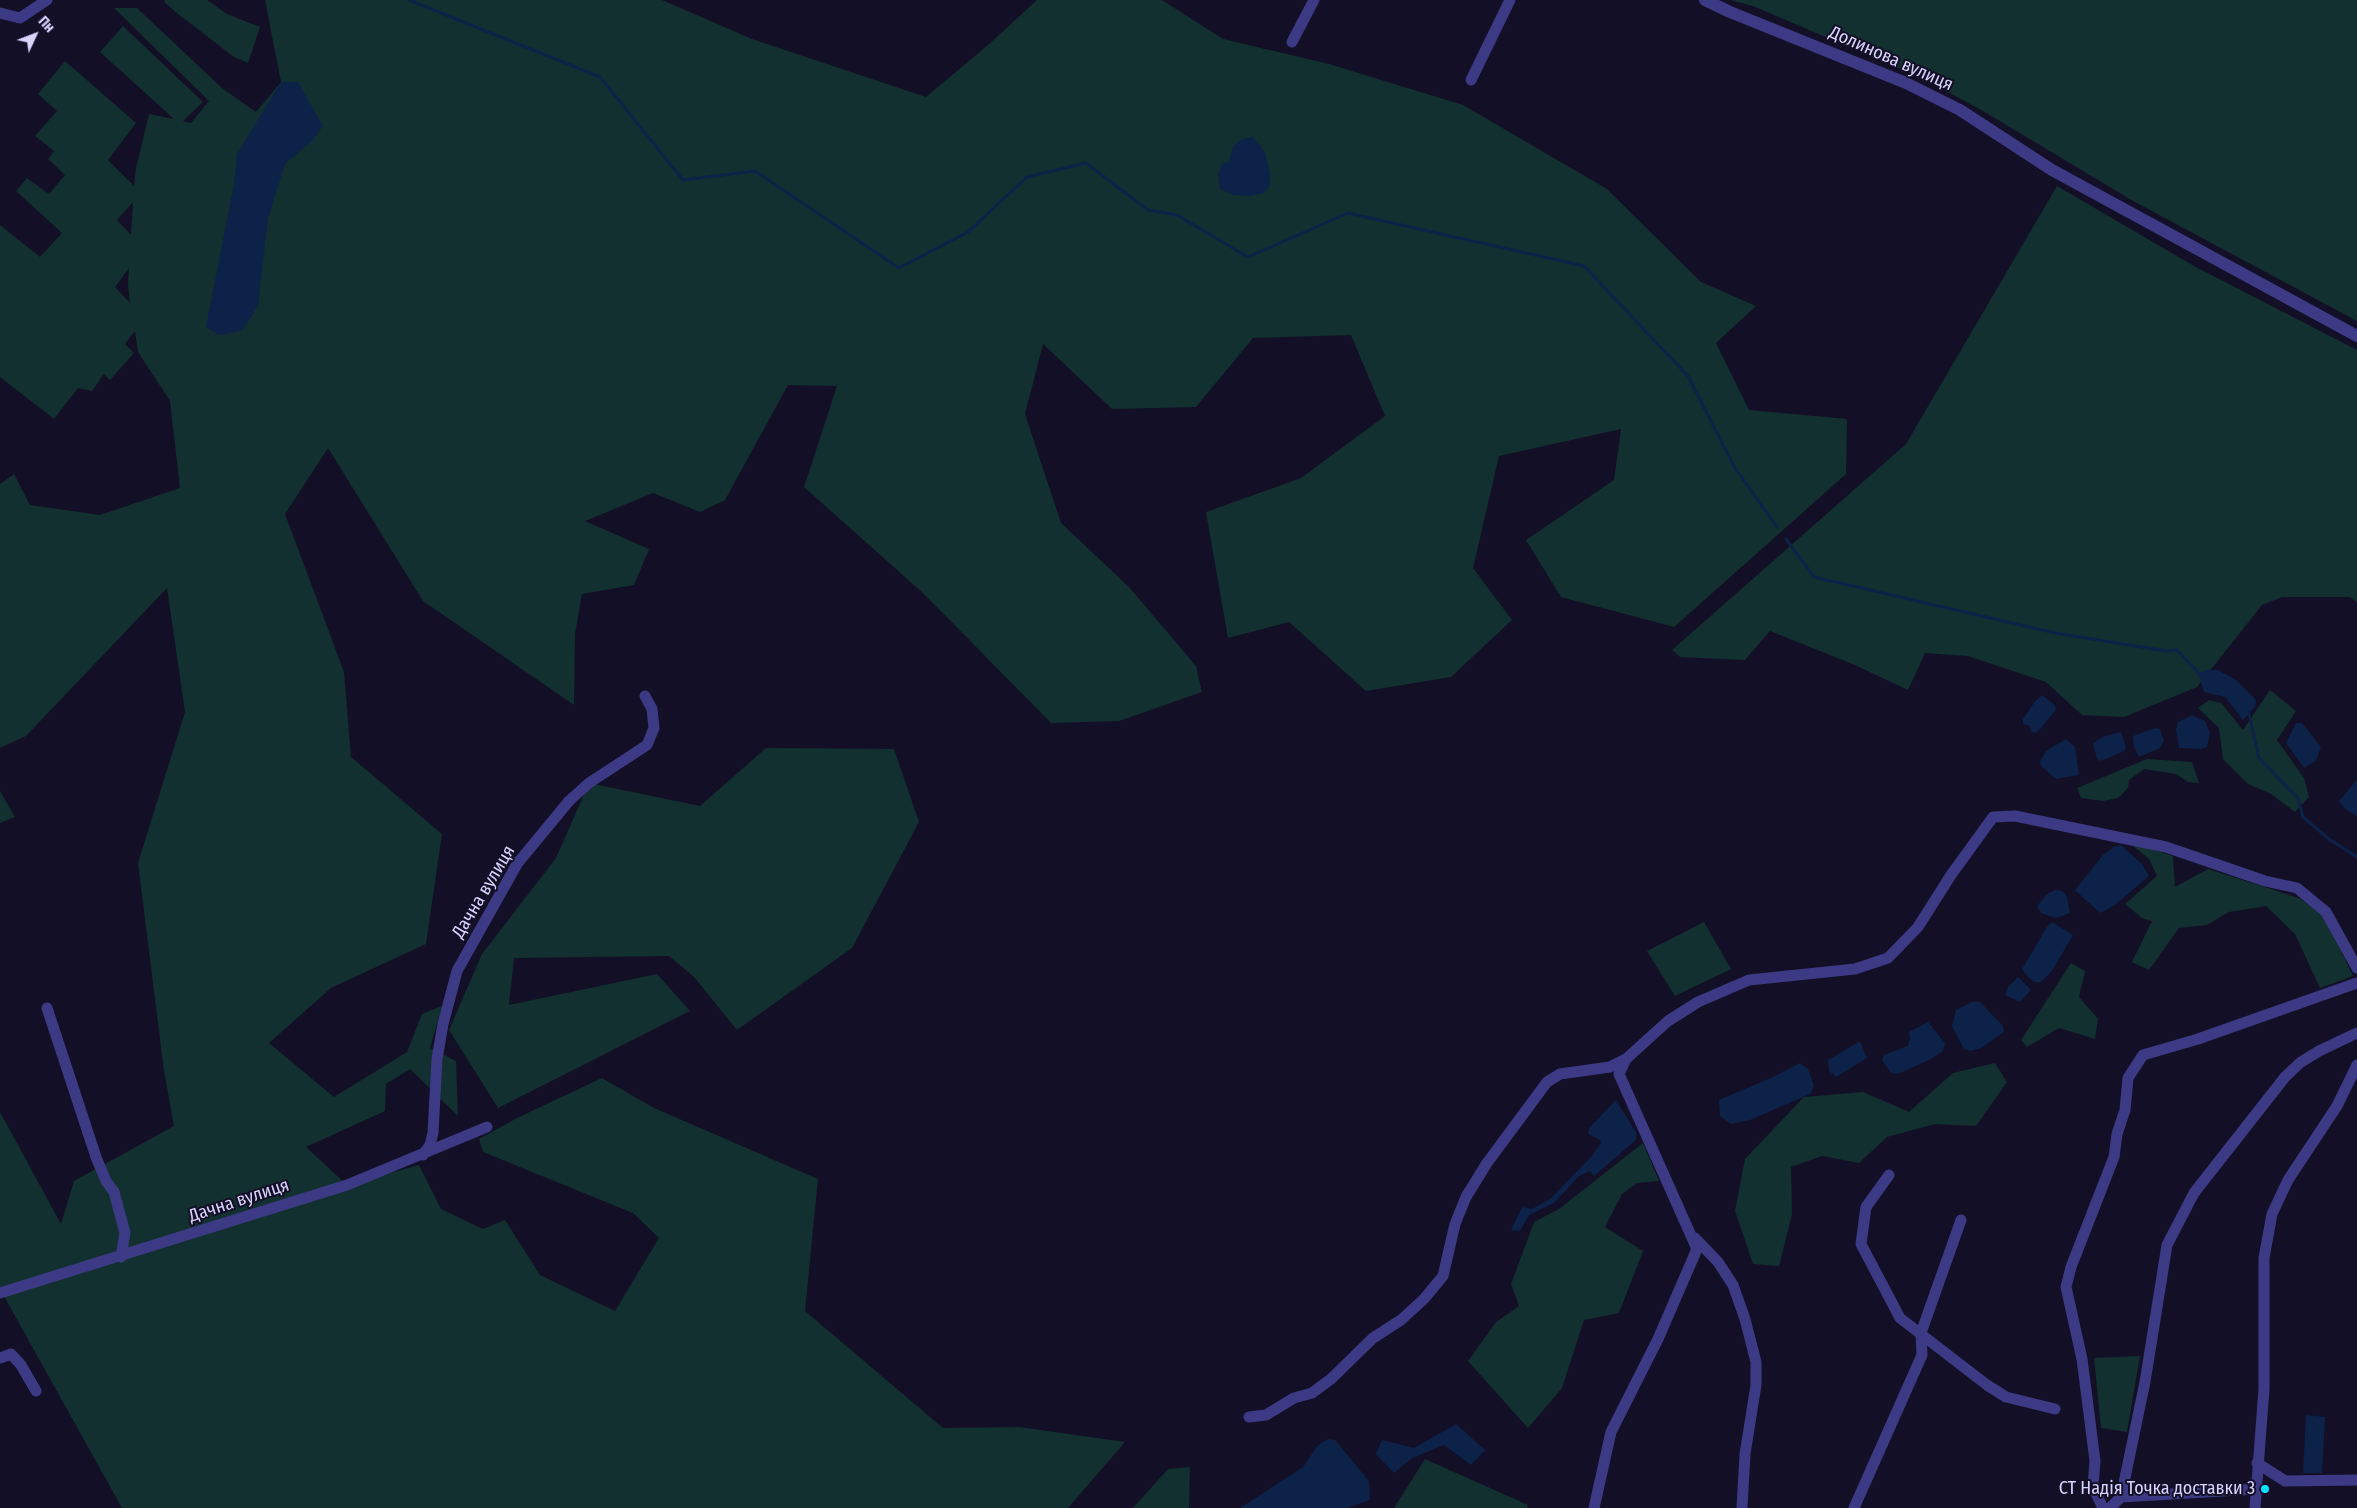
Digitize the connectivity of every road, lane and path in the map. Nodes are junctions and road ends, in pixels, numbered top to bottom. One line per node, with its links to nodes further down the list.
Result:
1 (47, 0): 5 (street)
2 (1314, 0): 6 (street)
3 (1510, 0): 7 (street)
4 (1705, 0): 8 (street, Долинова вулиця)
5 (0, 13)
6 (1292, 42)
7 (1472, 80)
8 (2357, 336)
9 (646, 696): 17 (street, Дачна вулиця)
10 (2357, 968): 14 (street)
11 (2357, 984): 35 (street)
12 (47, 1008): 21 (street)
13 (2357, 1033): 31 (street)
14 (1626, 1059): 20 (street); 27 (street)
15 (2357, 1065): 28 (street)
16 (487, 1127): 17 (street, Дачна вулиця)
17 (423, 1155): 21 (street, Дачна вулиця)
18 (1889, 1176): 23 (street)
19 (1961, 1220): 23 (street)
20 (1692, 1234): 32 (street); 33 (street)
21 (121, 1257): 22 (street, Дачна вулиця)
22 (0, 1293)
23 (1921, 1333): 26 (street); 34 (street)
24 (0, 1358): 25 (street)
25 (36, 1391)
26 (2055, 1409)
27 (1249, 1417)
28 (2257, 1463): 29 (street); 30 (street)
29 (2357, 1480)
30 (2256, 1489): 31 (street); 37 (street)
31 (2121, 1497): 36 (street)
32 (1594, 1508)
33 (1742, 1508)
34 (1854, 1508)
35 (2103, 1508)
36 (2110, 1508)
37 (2255, 1508)

